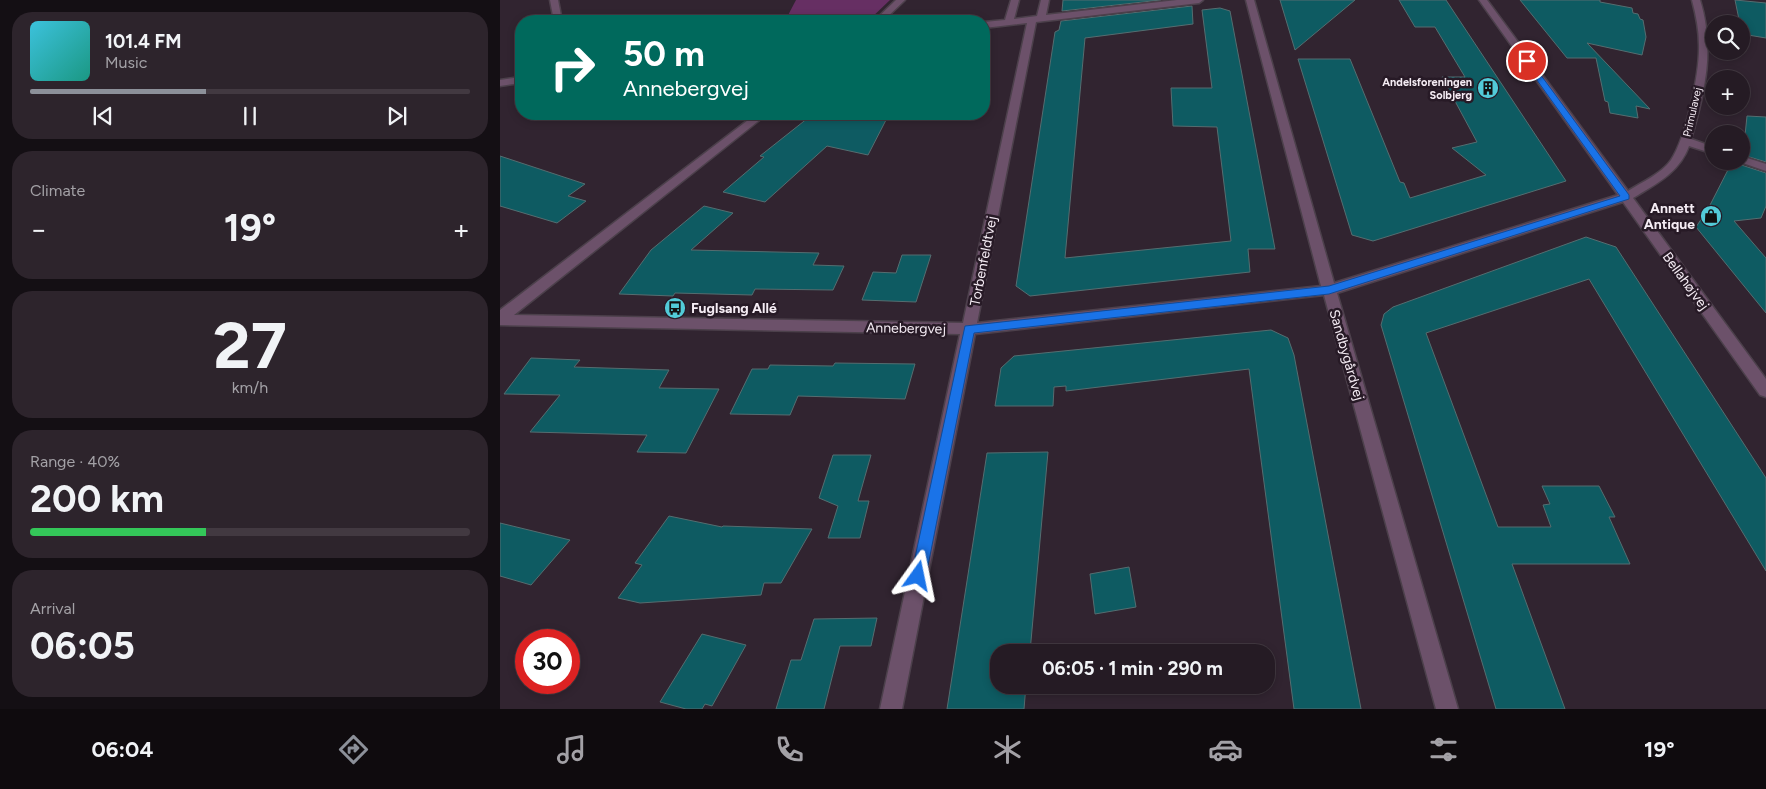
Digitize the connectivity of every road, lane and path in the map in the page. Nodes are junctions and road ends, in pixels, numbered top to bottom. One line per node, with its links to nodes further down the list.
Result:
1 (554, 0): 9 (street)
2 (901, 0): 10 (street)
3 (1015, 0): 12 (street)
4 (1045, 0): 11 (street, Torbenfeldtvej)
5 (1199, 0): 11 (street)
6 (1250, 0): 22 (street, Sandbygårdvej)
7 (1482, 0): 21 (street, Bellahøjvej)
8 (1696, 0): 17 (street, Primulavej)
9 (557, 15)
10 (885, 15)
11 (1037, 19): 12 (street); 24 (street, Torbenfeldtvej)
12 (1009, 22): 13 (street)
13 (990, 25)
14 (515, 81): 15 (street)
15 (500, 83)
16 (754, 120): 23 (street)
17 (1685, 141): 18 (street); 21 (street, Primulavej)
18 (1705, 148)
19 (1750, 162): 20 (street)
20 (1766, 168)
21 (1626, 197): 22 (street, Annebergvej); 25 (street, Bellahøjvej)
22 (1329, 290): 24 (street, Annebergvej); 27 (street, Sandbygårdvej)
23 (500, 319): 24 (street, Annebergvej)
24 (969, 329): 26 (street, Torbenfeldtvej)
25 (1766, 391)
26 (891, 709)
27 (1447, 709)

